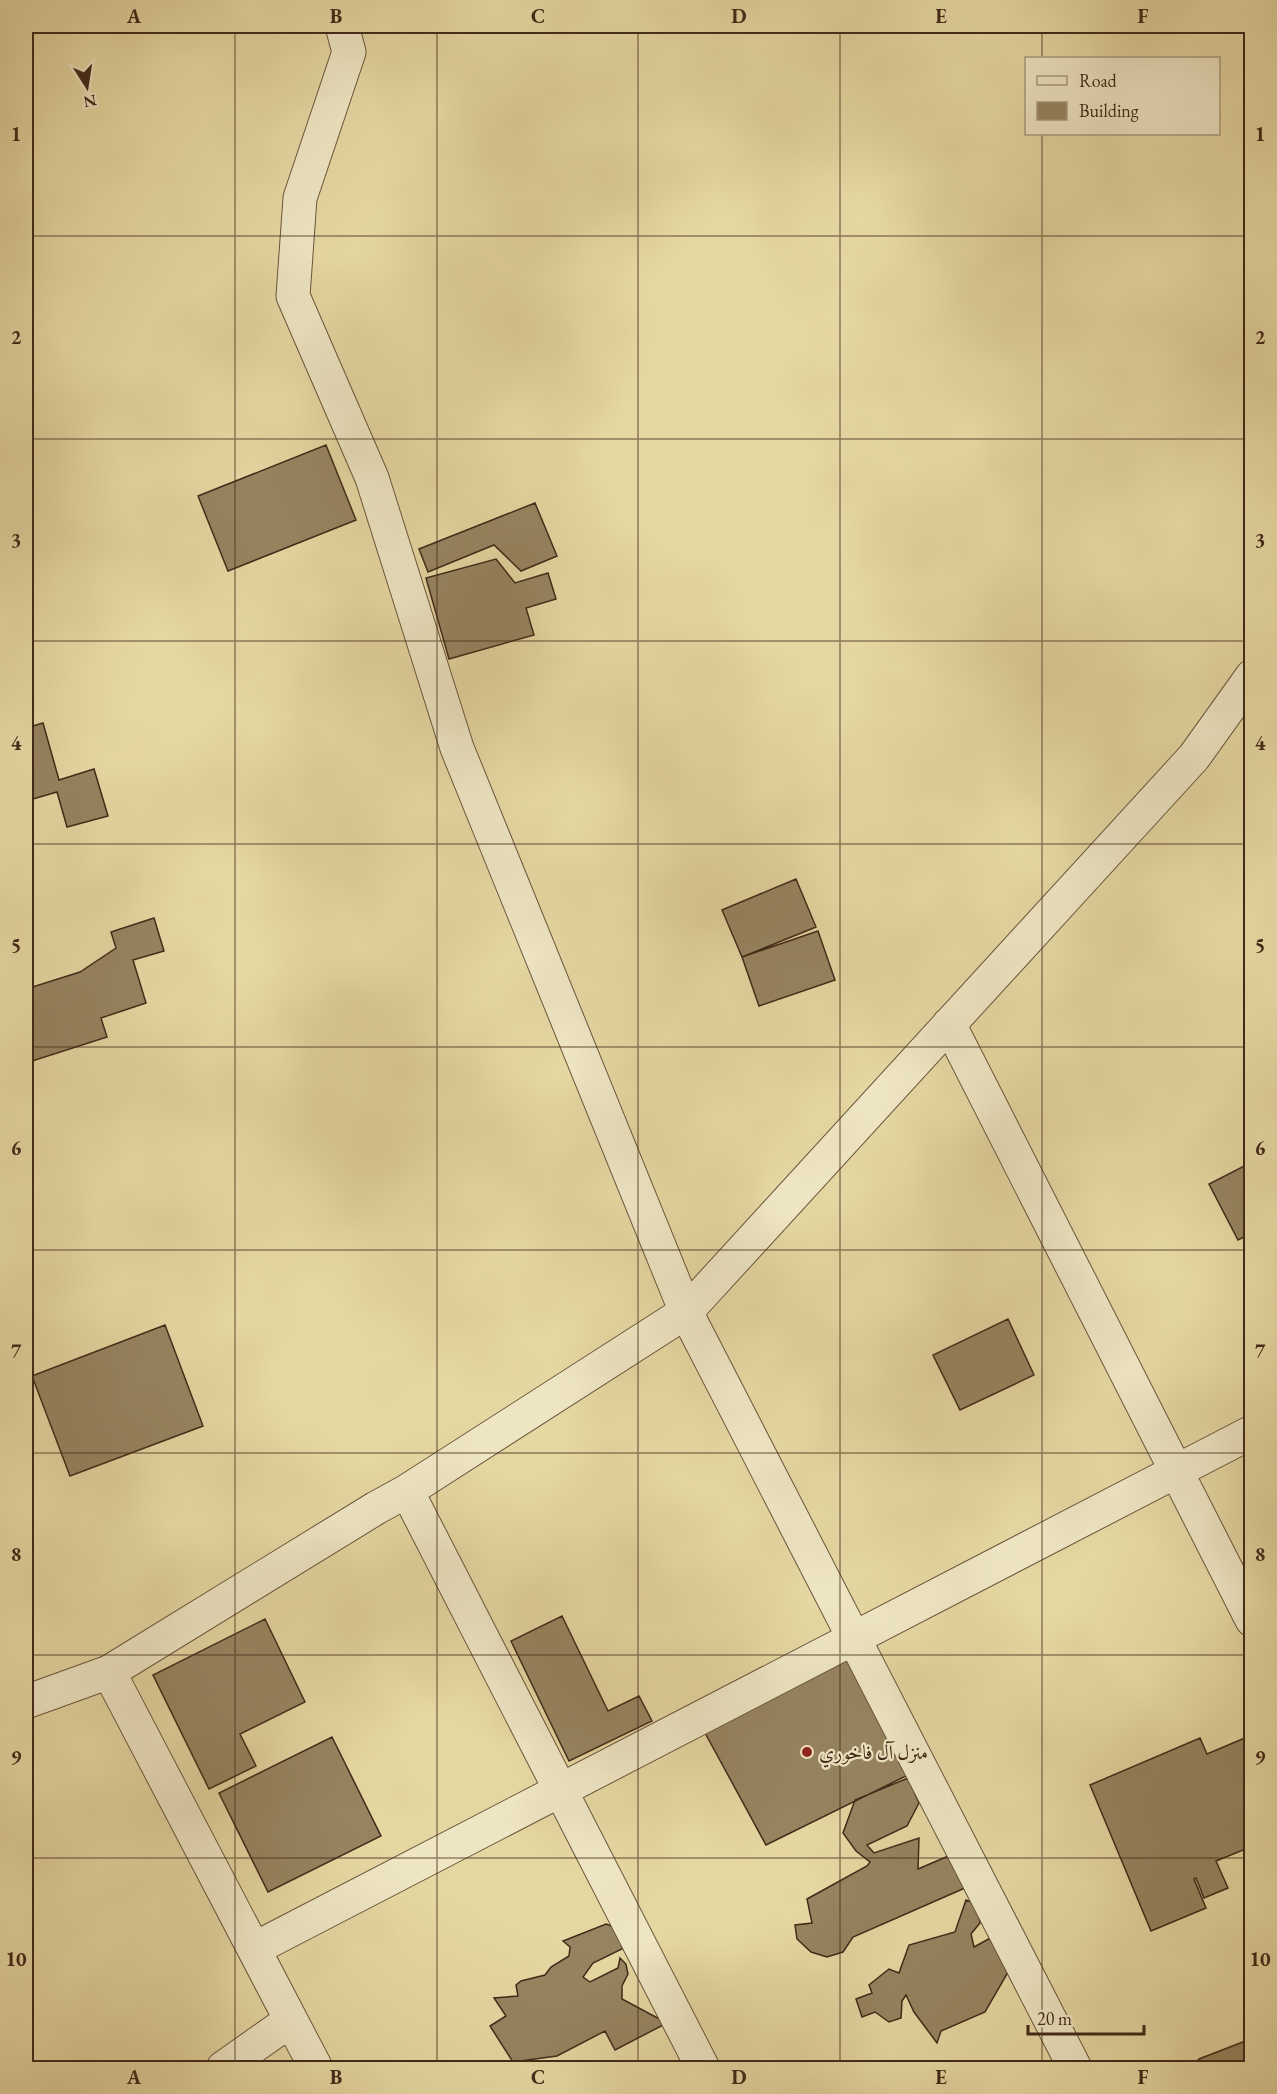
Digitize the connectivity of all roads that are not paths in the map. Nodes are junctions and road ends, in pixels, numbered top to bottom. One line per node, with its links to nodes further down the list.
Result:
1 (342, 26): 4 (street)
2 (1251, 676): 3 (street)
3 (950, 1024): 4 (street); 6 (street)
4 (686, 1312): 7 (street); 9 (street)
5 (1251, 1432): 6 (street)
6 (1176, 1471): 8 (street); 9 (street)
7 (407, 1491): 10 (street); 12 (street)
8 (1251, 1620)
9 (854, 1638): 12 (street); 18 (street)
10 (109, 1672): 11 (street); 13 (street)
11 (26, 1702)
12 (560, 1791): 13 (street); 17 (street)
13 (254, 1949): 14 (street)
14 (291, 2020): 15 (street); 16 (street)
15 (223, 2068)
16 (316, 2068)
17 (703, 2068)
18 (1076, 2068)

